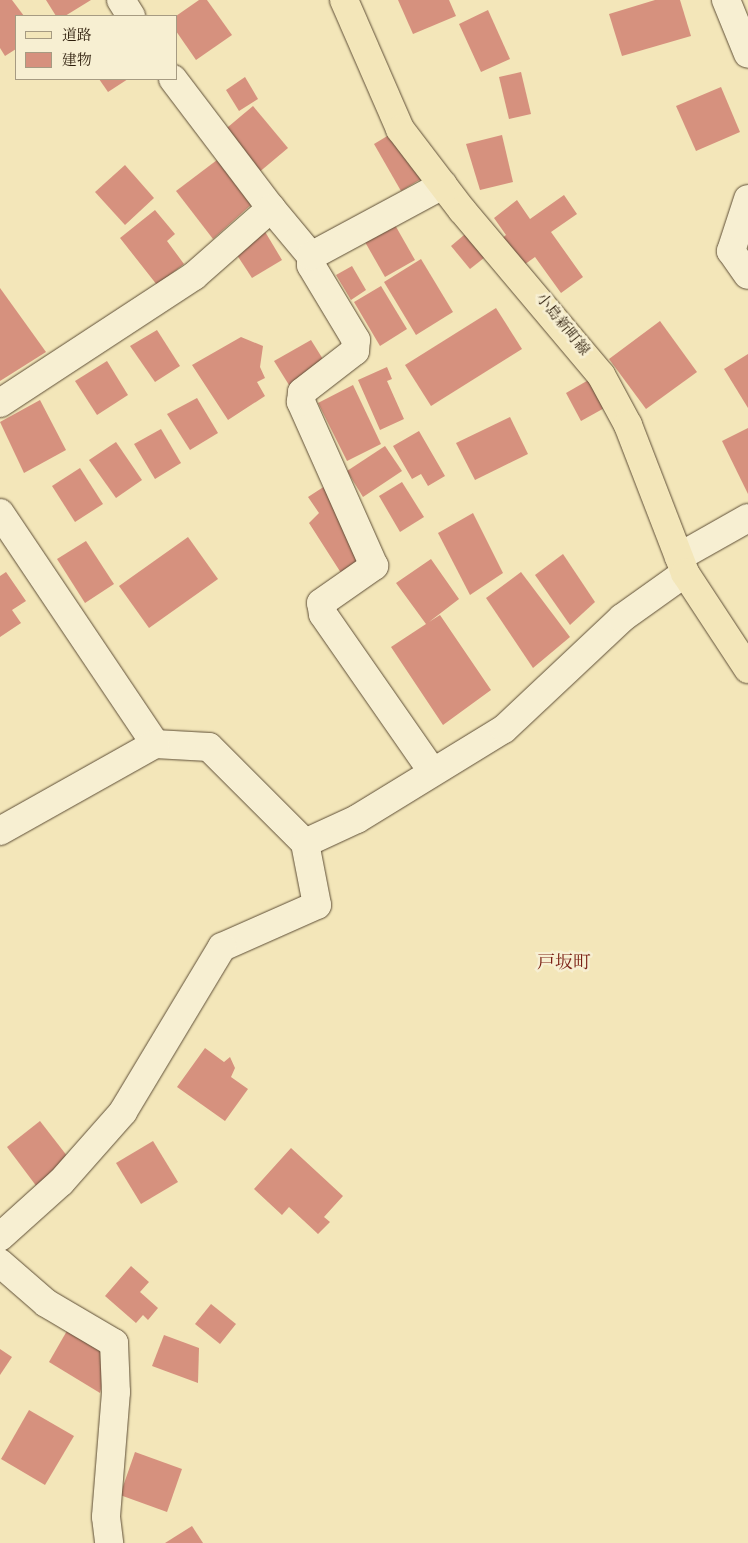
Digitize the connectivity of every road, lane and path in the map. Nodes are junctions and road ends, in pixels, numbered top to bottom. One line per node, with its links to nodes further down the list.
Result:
1 (121, 0): 4 (street)
2 (344, 0): 7 (main road, 小島新町線)
3 (726, 0): 5 (street)
4 (131, 15)
5 (748, 54)
6 (174, 80): 9 (street)
7 (443, 185): 10 (street); 15 (main road, 小島新町線)
8 (748, 199): 11 (street)
9 (271, 208): 10 (street); 12 (street)
10 (310, 256): 18 (street)
11 (748, 275)
12 (0, 403)
13 (0, 513): 17 (street)
14 (748, 518): 15 (street)
15 (682, 565): 16 (main road, 小島新町線); 18 (street)
16 (748, 670)
17 (155, 744): 19 (street); 20 (street)
18 (432, 771): 20 (street)
19 (0, 832)
20 (305, 843): 21 (street)
21 (0, 1237)
22 (0, 1263): 23 (street)
23 (109, 1543)

